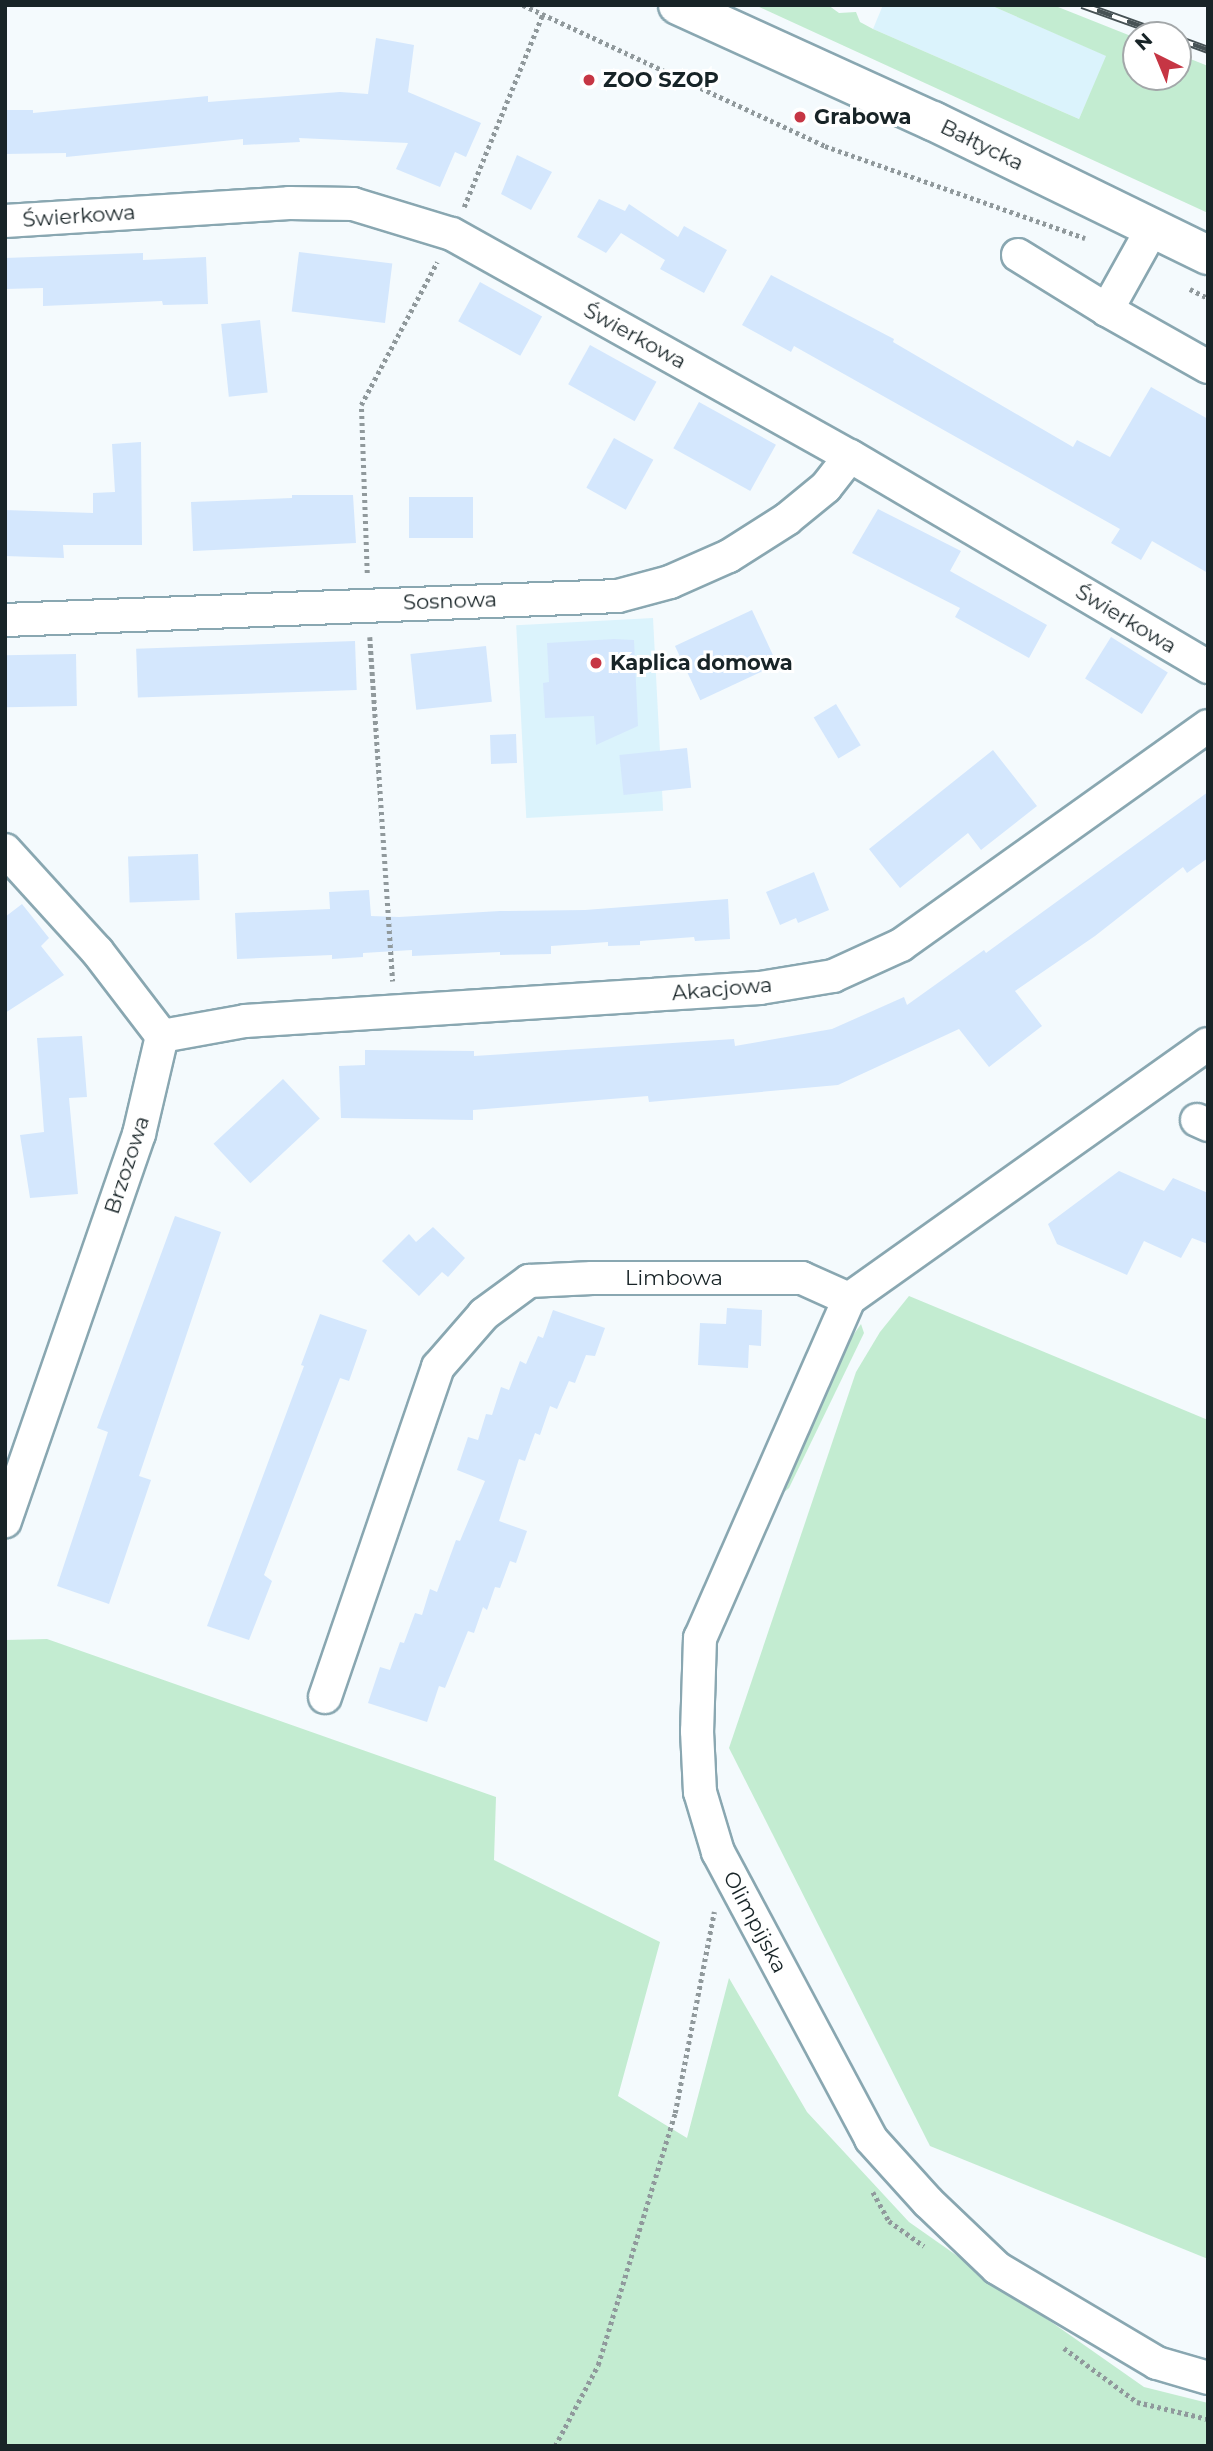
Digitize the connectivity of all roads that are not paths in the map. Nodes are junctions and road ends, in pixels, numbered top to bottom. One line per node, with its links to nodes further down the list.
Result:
1 (678, 5): 3 (main road, Bałtycka)
2 (5, 221): 8 (street, Świerkowa)
3 (1144, 244): 5 (main road, Bałtycka); 6 (street)
4 (1018, 255): 6 (street)
5 (1208, 255)
6 (1107, 310): 7 (street)
7 (1208, 367)
8 (850, 456): 9 (street, Sosnowa); 10 (street, Świerkowa)
9 (5, 620)
10 (1208, 667)
11 (1208, 726): 13 (street, Akacjowa)
12 (5, 850): 13 (street)
13 (162, 1036): 16 (street, Brzozowa)
14 (1208, 1044): 15 (street)
15 (849, 1299): 17 (street, Limbowa); 18 (street, Olimpijska)
16 (5, 1522)
17 (325, 1697)
18 (1208, 2378)

